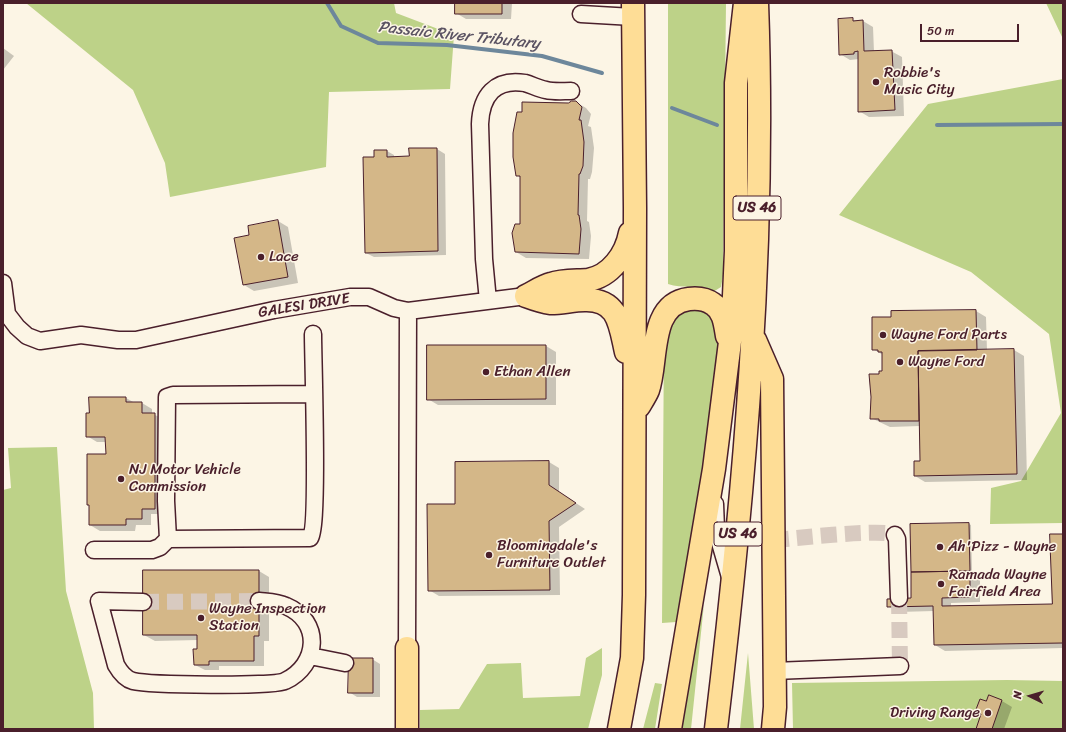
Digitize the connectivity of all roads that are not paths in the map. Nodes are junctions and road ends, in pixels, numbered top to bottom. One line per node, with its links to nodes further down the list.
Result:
1 (745, 3): 13 (highway)
2 (757, 3): 12 (highway, US 46)
3 (633, 10): 4 (street); 6 (highway)
4 (581, 14)
5 (571, 91): 9 (street)
6 (635, 208): 8 (highway); 14 (highway)
7 (3, 283): 10 (street, GALESI DRIVE)
8 (526, 296): 9 (street, GALESI DRIVE); 14 (highway)
9 (488, 301): 10 (street, GALESI DRIVE)
10 (408, 311): 25 (street)
11 (313, 334): 15 (street)
12 (753, 338): 21 (highway, US 46); 29 (highway)
13 (729, 350): 16 (highway); 17 (highway)
14 (634, 390): 16 (highway)
15 (314, 394): 19 (street); 19 (street)
16 (635, 415): 32 (highway)
17 (714, 469): 21 (street); 33 (highway)
18 (895, 535): 22 (street)
19 (168, 539): 20 (street)
20 (94, 550)
21 (733, 586): 34 (highway, US 46)
22 (899, 598)
23 (143, 602): 26 (street)
24 (259, 602): 26 (street)
25 (407, 648): 31 (highway)
26 (310, 656): 27 (street)
27 (345, 663)
28 (900, 666): 29 (street)
29 (774, 671): 30 (highway)
30 (774, 706): 35 (highway); 36 (highway)
31 (407, 729)
32 (619, 729)
33 (670, 729)
34 (716, 729)
35 (773, 729)
36 (776, 729)

